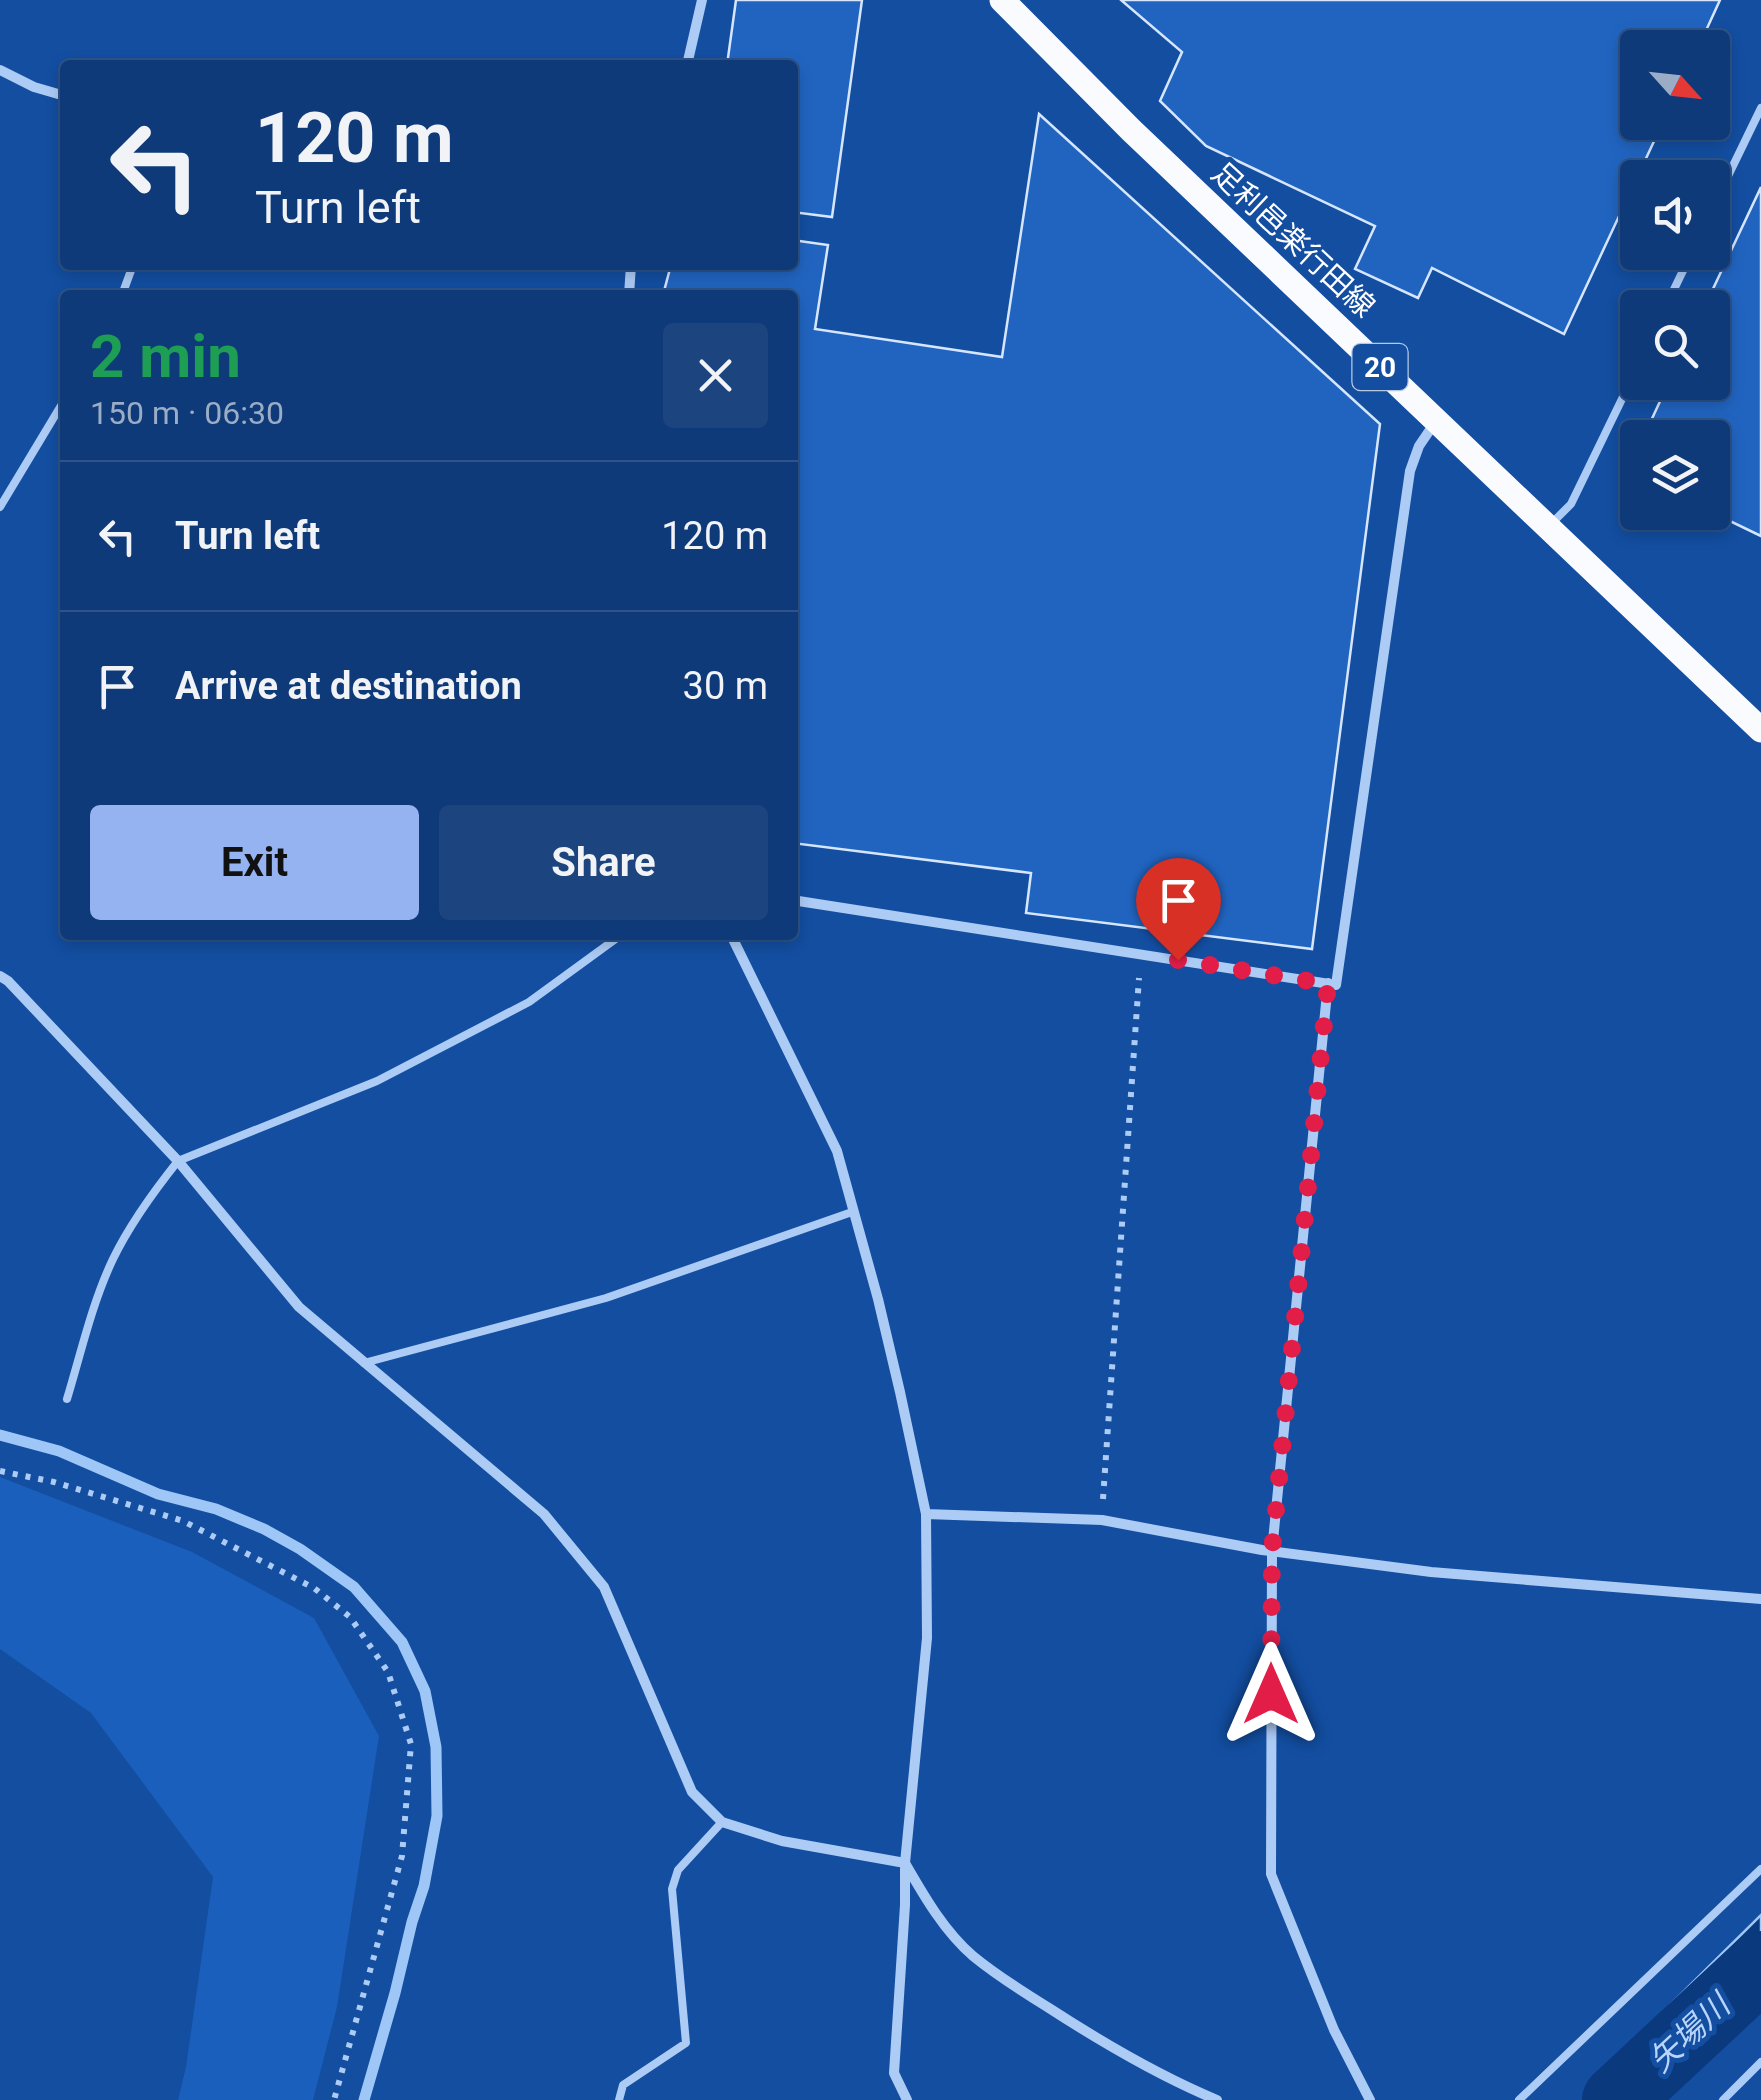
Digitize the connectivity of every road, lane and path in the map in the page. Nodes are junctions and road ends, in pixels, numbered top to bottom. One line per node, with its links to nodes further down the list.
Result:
1 (702, 0): 3 (street)
2 (1002, 0): 10 (main road, 足利邑楽行田線 / 20)
3 (687, 60)
4 (0, 70): 5 (street)
5 (60, 95)
6 (1761, 108): 7 (lane)
7 (1730, 172)
8 (1622, 400): 12 (lane)
9 (60, 407): 11 (lane)
10 (1436, 420): 12 (main road, 足利邑楽行田線 / 20); 19 (street)
11 (0, 507)
12 (1548, 528): 13 (main road, 足利邑楽行田線 / 20)
13 (1761, 730)
14 (798, 901): 17 (street)
15 (614, 940): 20 (lane)
16 (732, 940): 21 (street)
17 (1140, 954): 19 (street); 26 (path)
18 (0, 976): 20 (street)
19 (1328, 984): 27 (street)
20 (178, 1161): 22 (street); 23 (lane)
21 (852, 1212): 22 (lane); 25 (street)
22 (364, 1363): 29 (street)
23 (67, 1399)
24 (0, 1471): 33 (path)
25 (926, 1514): 26 (street); 30 (street)
26 (1102, 1520): 27 (street)
27 (1272, 1551): 28 (street); 37 (street)
28 (1761, 1599)
29 (722, 1822): 30 (street); 34 (lane)
30 (905, 1864): 35 (street); 36 (street)
31 (1761, 1868): 38 (lane)
32 (1761, 2062): 39 (lane)
33 (334, 2100)
34 (619, 2100)
35 (907, 2100)
36 (1217, 2100)
37 (1370, 2100)
38 (1519, 2100)
39 (1723, 2100)

